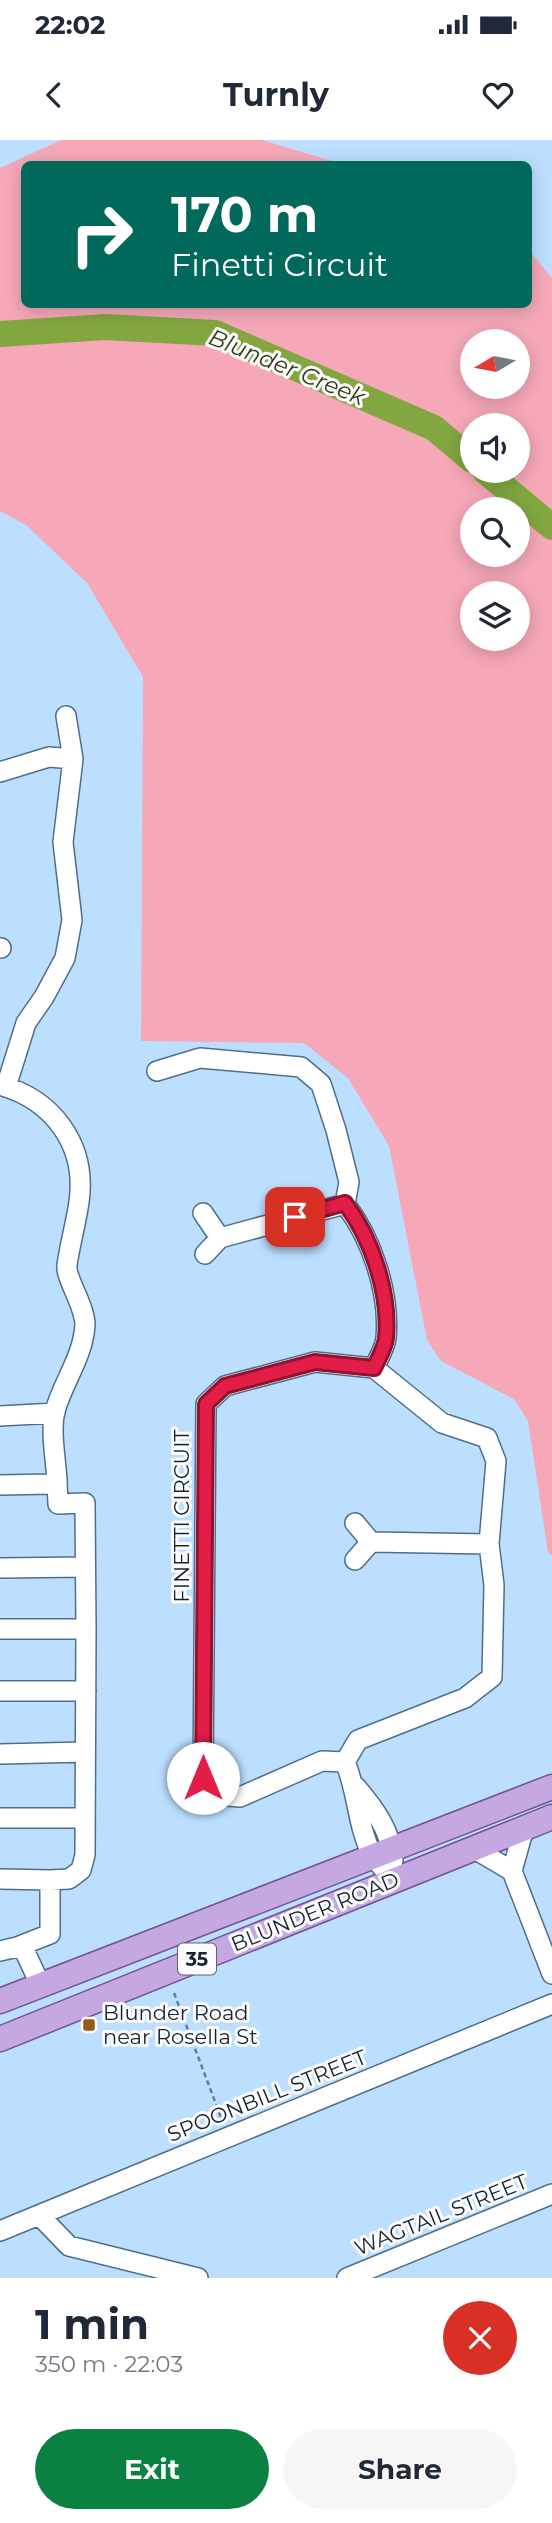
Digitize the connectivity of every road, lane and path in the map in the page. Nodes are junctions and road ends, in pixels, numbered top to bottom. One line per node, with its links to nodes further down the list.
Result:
1 (66, 716): 2 (street)
2 (73, 760): 3 (street); 5 (street)
3 (0, 772)
4 (157, 1070): 6 (street)
5 (3, 1086): 11 (street)
6 (345, 1203): 8 (street); 10 (street)
7 (203, 1213): 8 (street)
8 (220, 1238): 9 (street)
9 (205, 1254)
10 (374, 1368): 17 (street); 27 (street, FINETTI CIRCUIT)
11 (55, 1413): 12 (street); 13 (street)
12 (0, 1416)
13 (57, 1481): 14 (street); 19 (street)
14 (0, 1485)
15 (355, 1523): 16 (street)
16 (371, 1542): 17 (street); 18 (street)
17 (489, 1544): 27 (street)
18 (355, 1560)
19 (85, 1567): 20 (street); 22 (street)
20 (0, 1568)
21 (0, 1629): 22 (street)
22 (86, 1629): 23 (street)
23 (86, 1690): 24 (street); 25 (street)
24 (0, 1691)
25 (85, 1752): 26 (street); 31 (street)
26 (0, 1754)
27 (345, 1762): 34 (street)
28 (552, 1787): 34 (main road, BLUNDER ROAD / 35)
29 (552, 1817): 32 (main road, BLUNDER ROAD / 35)
30 (0, 1818): 31 (street)
31 (85, 1818): 37 (street)
32 (524, 1828): 33 (main road, BLUNDER ROAD / 35); 35 (street)
33 (474, 1849): 35 (street); 38 (main road, BLUNDER ROAD / 35)
34 (383, 1851): 38 (street); 41 (main road, BLUNDER ROAD / 35)
35 (512, 1871): 40 (street)
36 (0, 1879): 37 (street)
37 (50, 1880): 39 (street)
38 (394, 1880): 45 (main road, BLUNDER ROAD / 35)
39 (9, 1949): 41 (street)
40 (552, 1974)
41 (41, 1986): 43 (main road, BLUNDER ROAD / 35)
42 (174, 1993): 46 (path)
43 (0, 2001)
44 (552, 2004): 46 (street, SPOONBILL STREET)
45 (0, 2039)
46 (228, 2137): 48 (street, SPOONBILL STREET)
47 (552, 2194): 51 (street, WAGTAIL STREET)
48 (39, 2215): 49 (street, SPOONBILL STREET); 50 (street)
49 (0, 2231)
50 (198, 2278)
51 (346, 2278)

